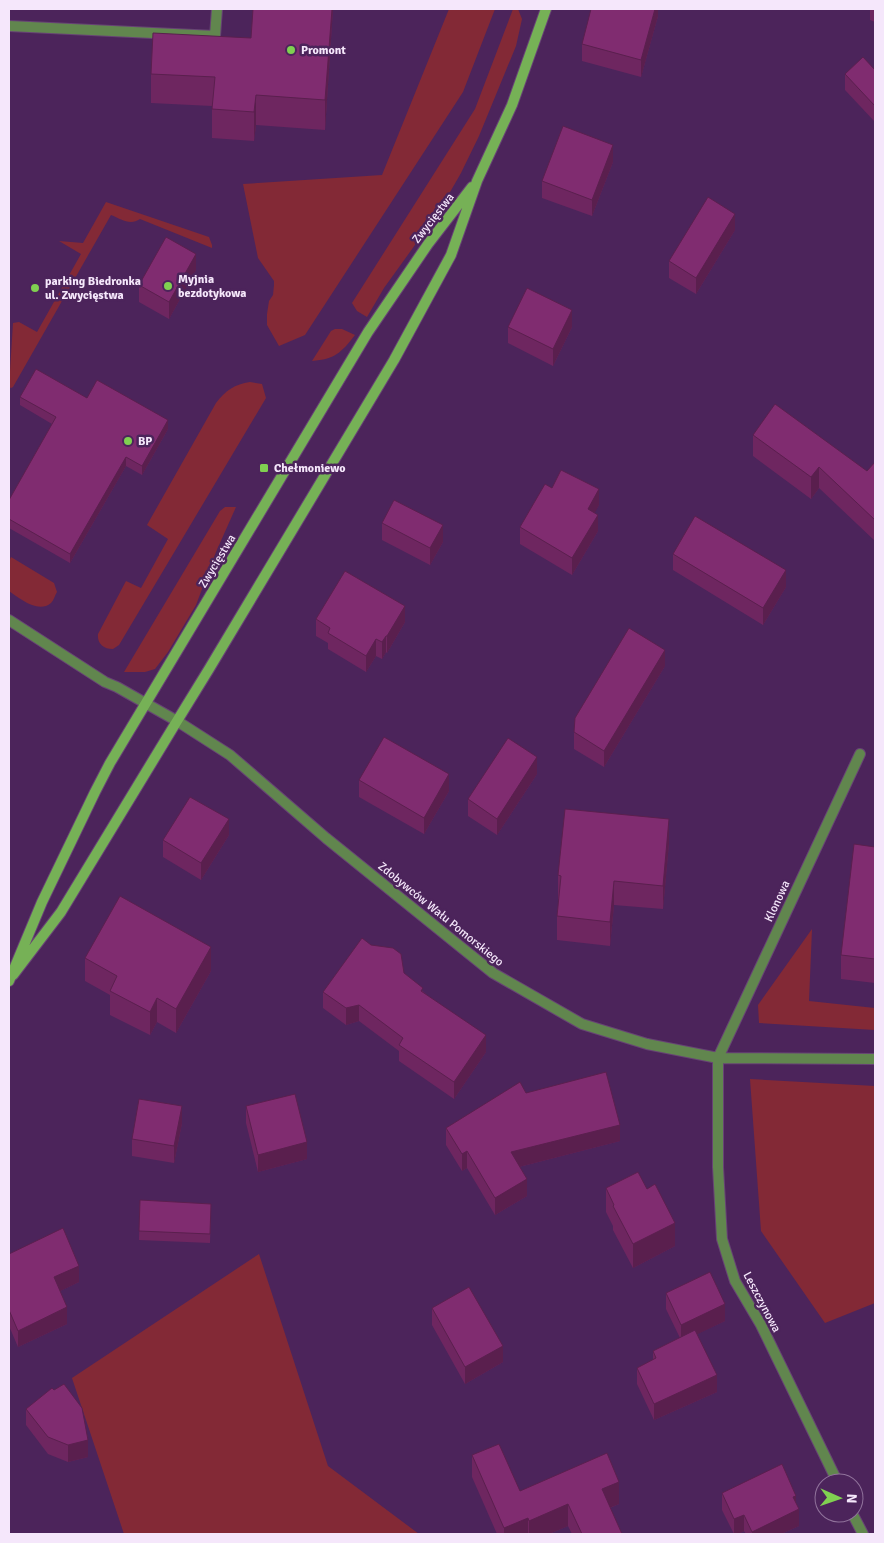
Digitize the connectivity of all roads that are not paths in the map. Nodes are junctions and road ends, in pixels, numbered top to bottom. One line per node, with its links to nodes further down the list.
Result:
1 (217, 9): 3 (street)
2 (546, 9): 4 (main road, Zwycięstwa)
3 (9, 26)
4 (477, 181): 6 (main road, Zwycięstwa); 7 (main road, Zwycięstwa)
5 (9, 620): 6 (street, Zdobywców Wału Pomorskiego)
6 (146, 704): 7 (street, Zdobywców Wału Pomorskiego); 9 (main road, Zwycięstwa)
7 (177, 721): 9 (main road, Zwycięstwa); 10 (street, Zdobywców Wału Pomorskiego)
8 (860, 754): 10 (street, Klonowa)
9 (10, 976)
10 (718, 1058): 11 (street, Zdobywców Wału Pomorskiego); 12 (street, Leszczynowa)
11 (875, 1059)
12 (833, 1473)

